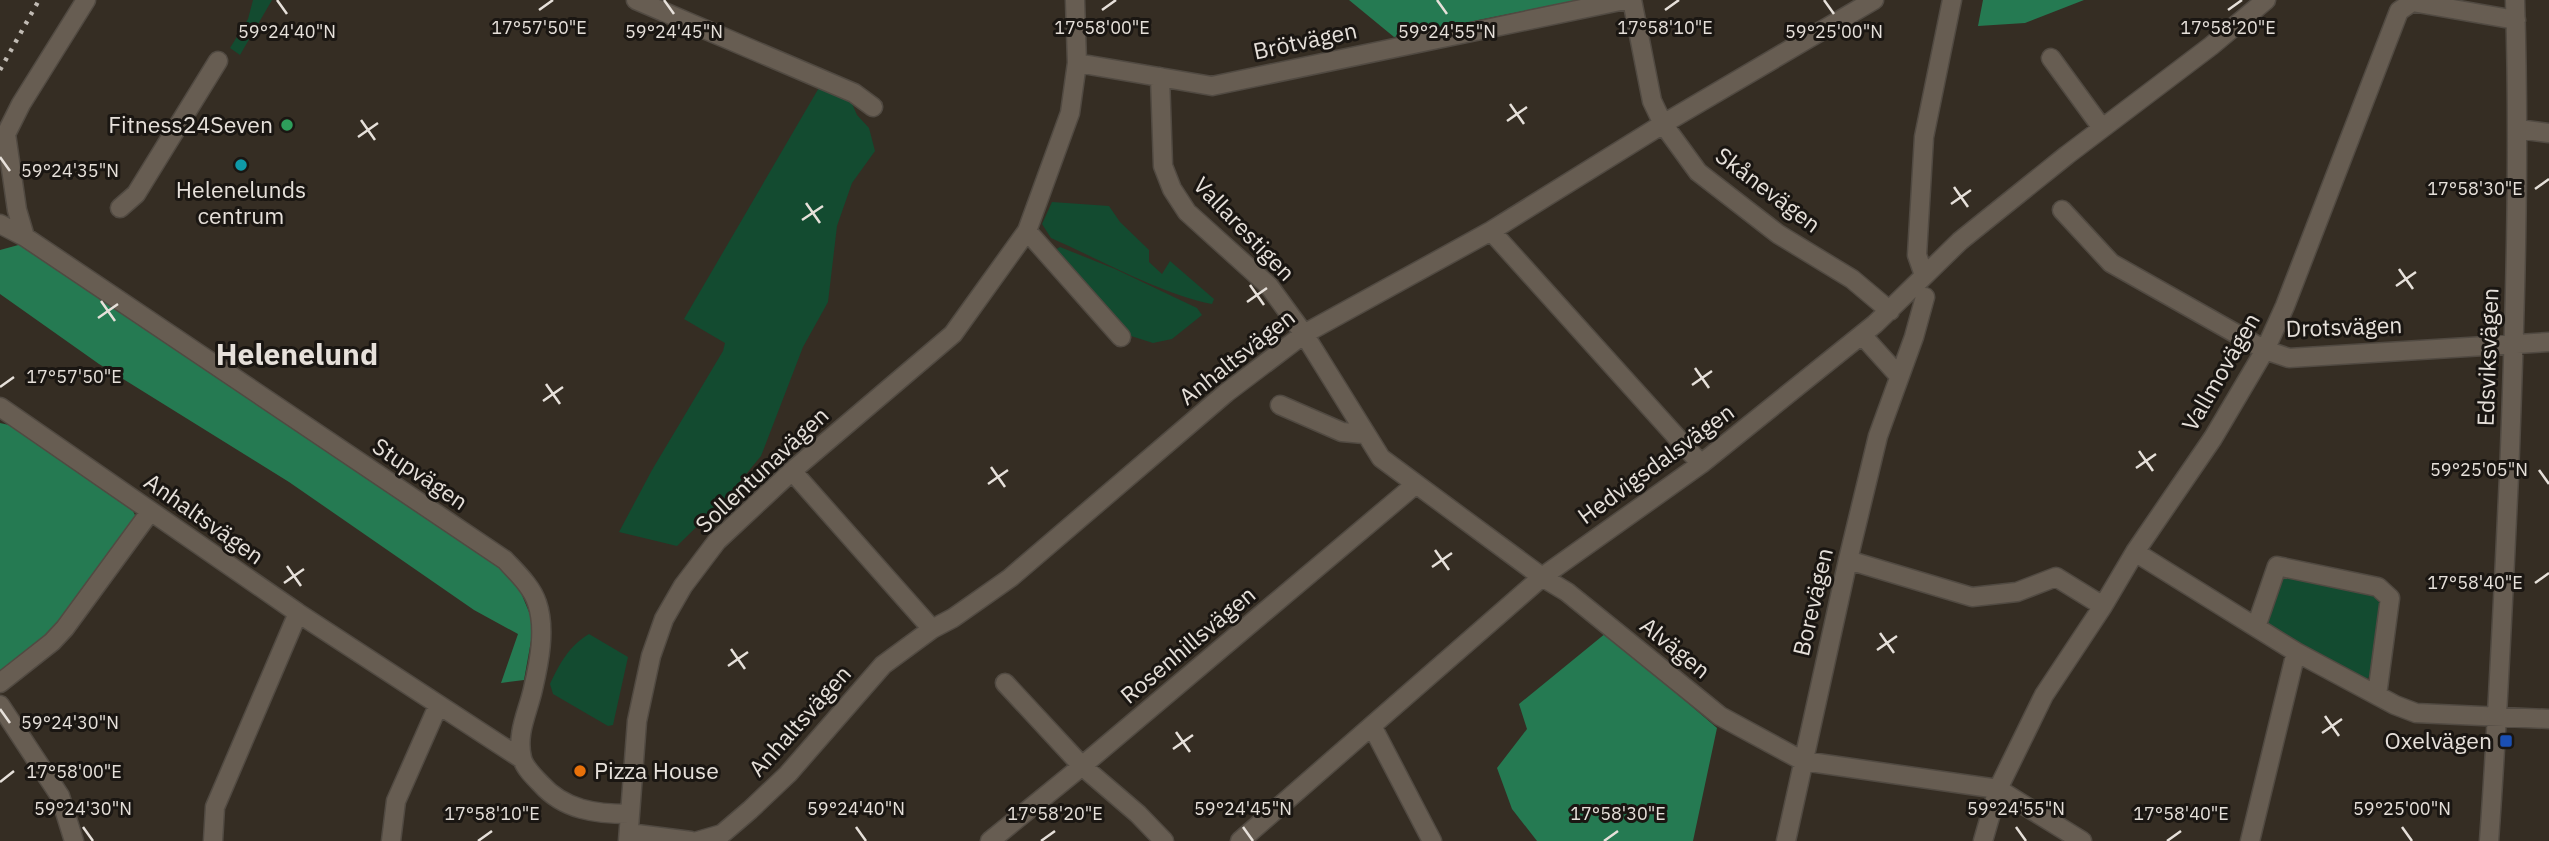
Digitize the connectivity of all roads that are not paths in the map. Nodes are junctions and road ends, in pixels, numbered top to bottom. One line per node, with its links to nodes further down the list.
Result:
1 (86, 0): 25 (street)
2 (636, 0): 15 (street)
3 (1075, 0): 13 (street, Sollentunavägen)
4 (1625, 0): 14 (street, Brötvägen)
5 (1632, 0): 16 (street, Skånevägen)
6 (1874, 0): 16 (street, Anhaltsvägen)
7 (1952, 0): 26 (street)
8 (2266, 0): 17 (street, Hedvigsdalsvägen)
9 (2515, 0): 10 (street, Edsviksvägen)
10 (2516, 20): 18 (street, Edsviksvägen); 34 (street, Vallmovägen)
11 (2050, 58): 17 (street)
12 (218, 61): 20 (street)
13 (1077, 63): 14 (street, Brötvägen); 23 (street, Sollentunavägen)
14 (1160, 77): 29 (street, Vallarestigen)
15 (873, 107)
16 (1664, 124): 24 (street, Anhaltsvägen); 28 (street, Skånevägen)
17 (2102, 128): 26 (street, Hedvigsdalsvägen)
18 (2518, 129): 19 (street); 33 (street, Edsviksvägen)
19 (2549, 133)
20 (120, 208)
21 (2062, 210): 34 (street, Drotsvägen)
22 (0, 224): 25 (street, Stupvägen)
23 (1027, 231): 31 (street); 40 (street, Sollentunavägen)
24 (1491, 231): 29 (street, Anhaltsvägen); 39 (street)
25 (24, 237): 59 (street, Stupvägen)
26 (1924, 275): 28 (street, Hedvigsdalsvägen)
27 (1925, 296): 35 (street, Borevägen)
28 (1890, 311): 30 (street, Hedvigsdalsvägen)
29 (1304, 334): 38 (street, Vallarestigen); 49 (street, Anhaltsvägen)
30 (1862, 335): 35 (street); 39 (street, Hedvigsdalsvägen)
31 (1121, 337)
32 (2549, 342): 33 (street, Drotsvägen)
33 (2514, 343): 34 (street, Drotsvägen); 56 (street, Edsviksvägen)
34 (2265, 350): 43 (street, Vallmovägen)
35 (1899, 376): 44 (street, Borevägen)
36 (1280, 405): 38 (street)
37 (0, 407): 42 (street, Anhaltsvägen)
38 (1364, 434): 41 (street, Alvägen)
39 (1701, 464): 45 (street, Hedvigsdalsvägen)
40 (792, 471): 49 (street); 63 (street, Sollentunavägen)
41 (1416, 484): 45 (street, Alvägen); 61 (street, Rosenhillsvägen)
42 (150, 512): 47 (street, Anhaltsvägen); 51 (street)
43 (2134, 552): 46 (street, Vallmovägen); 48 (street)
44 (1848, 559): 46 (street); 60 (street, Borevägen)
45 (1542, 577): 58 (street, Hedvigsdalsvägen); 60 (street, Alvägen)
46 (2103, 606): 62 (street, Vallmovägen)
47 (298, 613): 55 (street, Anhaltsvägen); 66 (street)
48 (2256, 627): 50 (street); 53 (street)
49 (932, 629): 69 (street, Anhaltsvägen)
50 (2296, 652): 53 (street); 77 (street)
51 (0, 683)
52 (1005, 683): 61 (street)
53 (2377, 695): 56 (street)
54 (0, 705): 65 (street)
55 (438, 706): 59 (street, Anhaltsvägen); 67 (street)
56 (2498, 716): 57 (street); 78 (street, Edsviksvägen)
57 (2549, 719)
58 (1372, 726): 72 (street, Hedvigsdalsvägen); 73 (street)
59 (522, 759): 63 (street)
60 (1803, 761): 62 (street, Alvägen); 74 (street, Borevägen)
61 (1082, 766): 70 (street, Rosenhillsvägen); 71 (street)
62 (1998, 789): 75 (street, Vallmovägen); 76 (street, Alvägen)
63 (629, 814): 64 (street, Sollentunavägen)
64 (629, 837): 68 (street)
65 (74, 841)
66 (213, 841)
67 (391, 841)
68 (691, 841)
69 (698, 841)
70 (990, 841)
71 (1164, 841)
72 (1240, 841)
73 (1432, 841)
74 (1786, 841)
75 (1983, 841)
76 (2082, 841)
77 (2250, 841)
78 (2489, 841)

